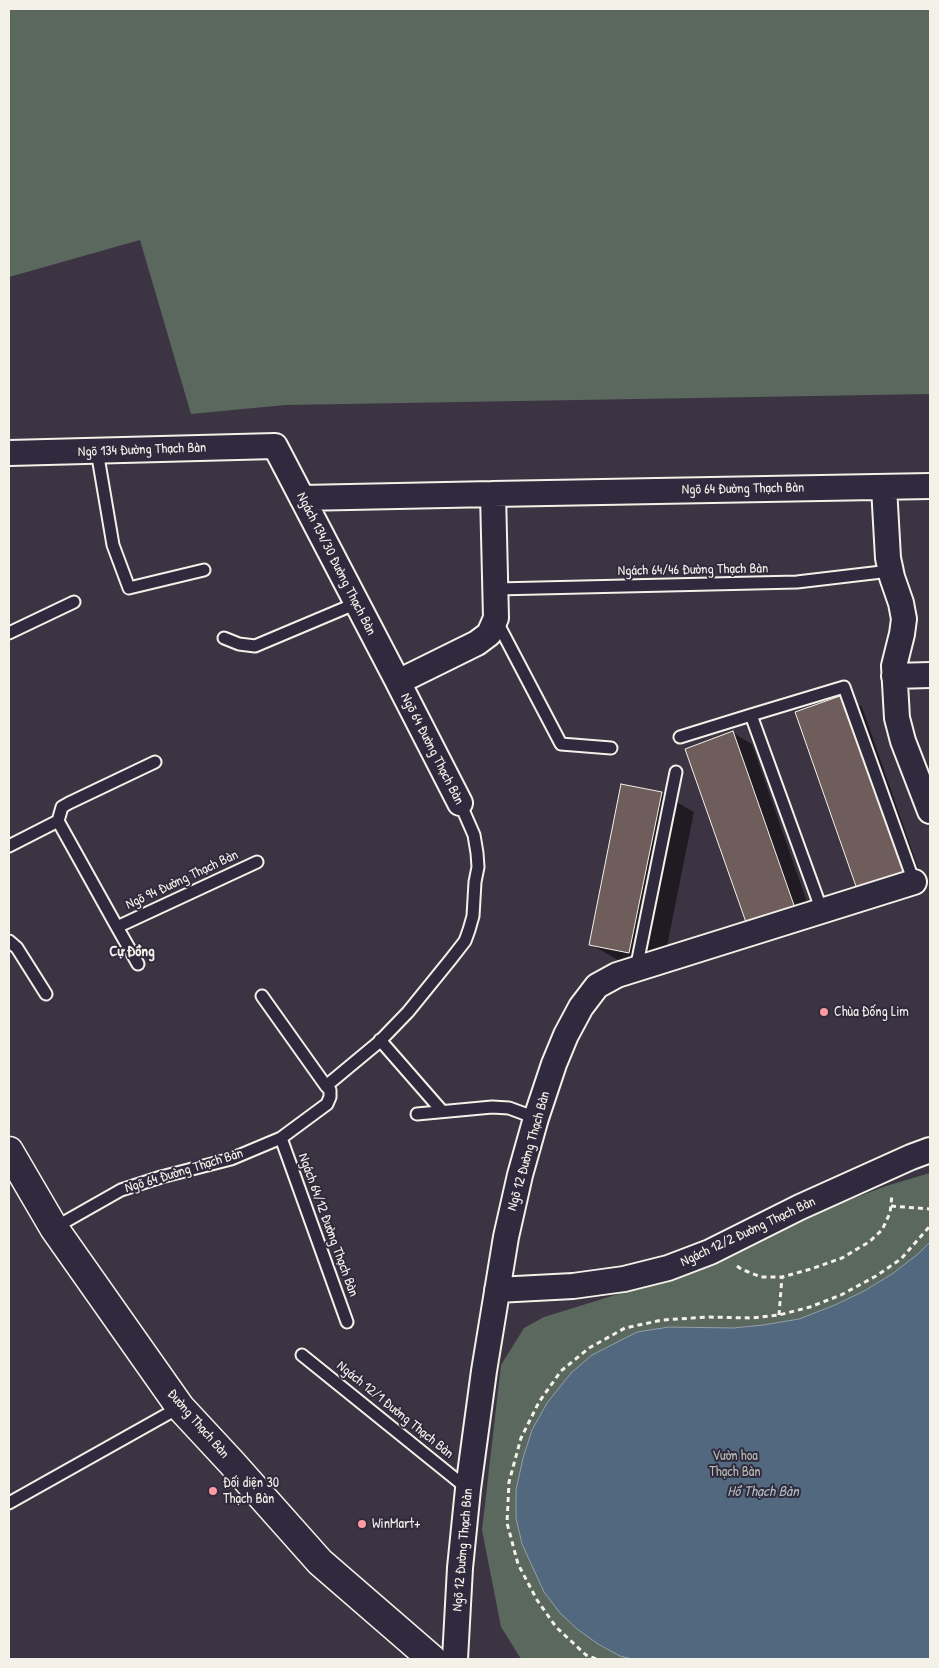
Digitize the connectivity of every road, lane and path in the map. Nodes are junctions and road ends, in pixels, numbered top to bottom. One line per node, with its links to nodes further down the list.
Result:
1 (275, 446): 2 (street, Ngõ 134 Đường Thạch Bàn); 7 (street, Ngách 134/30 Đường Thạch Bàn)
2 (97, 451): 3 (street, Ngõ 134 Đường Thạch Bàn); 8 (lane)
3 (9, 453)
4 (930, 486): 5 (street, Ngõ 64 Đường Thạch Bàn)
5 (884, 487): 6 (street, Ngõ 64 Đường Thạch Bàn); 9 (street)
6 (493, 494): 7 (street, Ngõ 64 Đường Thạch Bàn); 10 (street)
7 (302, 498): 12 (street, Ngách 134/30 Đường Thạch Bàn)
8 (204, 570)
9 (890, 571): 10 (lane, Ngách 64/46 Đường Thạch Bàn); 17 (street)
10 (496, 589): 13 (street)
11 (74, 602): 14 (lane)
12 (357, 603): 15 (lane); 18 (street, Ngách 134/30 Đường Thạch Bàn)
13 (496, 618): 18 (street, Ngõ 64 Đường Thạch Bàn); 21 (lane)
14 (9, 633)
15 (224, 638)
16 (930, 675): 17 (street)
17 (894, 676): 25 (street)
18 (398, 682): 24 (street, Ngõ 64 Đường Thạch Bàn)
19 (752, 715): 20 (lane); 29 (lane); 30 (lane)
20 (680, 738)
21 (611, 748)
22 (155, 762): 26 (lane)
23 (676, 772): 34 (lane)
24 (460, 803): 37 (lane, Ngõ 64 Đường Thạch Bàn)
25 (930, 812)
26 (58, 821): 27 (lane); 31 (lane, Ngõ 94 Đường Thạch Bàn)
27 (9, 846)
28 (257, 862): 31 (lane, Ngõ 94 Đường Thạch Bàn)
29 (914, 882): 30 (street, Ngõ 12 Đường Thạch Bàn)
30 (822, 911): 34 (street, Ngõ 12 Đường Thạch Bàn)
31 (117, 927): 33 (lane)
32 (9, 941): 35 (lane)
33 (138, 964)
34 (636, 969): 41 (street, Ngõ 12 Đường Thạch Bàn)
35 (46, 994)
36 (262, 996): 38 (lane)
37 (380, 1040): 38 (lane, Ngõ 64 Đường Thạch Bàn); 39 (lane)
38 (326, 1086): 42 (lane, Ngõ 64 Đường Thạch Bàn)
39 (442, 1111): 40 (lane); 41 (lane)
40 (417, 1114)
41 (536, 1118): 52 (street, Ngõ 12 Đường Thạch Bàn)
42 (281, 1138): 49 (lane, Ngõ 64 Đường Thạch Bàn); 54 (lane, Ngách 64/12 Đường Thạch Bàn)
43 (930, 1150): 45 (street, Ngách 12/2 Đường Thạch Bàn)
44 (10, 1157): 49 (main road, Đường Thạch Bàn)
45 (887, 1167): 46 (path); 50 (street, Ngách 12/2 Đường Thạch Bàn)
46 (891, 1206): 47 (path); 51 (path)
47 (930, 1209)
48 (930, 1226): 53 (path)
49 (54, 1228): 56 (main road, Đường Thạch Bàn)
50 (719, 1247): 51 (path); 52 (street, Ngách 12/2 Đường Thạch Bàn)
51 (782, 1277): 53 (path)
52 (497, 1290): 57 (street, Ngõ 12 Đường Thạch Bàn)
53 (779, 1315): 61 (path)
54 (347, 1322)
55 (302, 1356): 57 (lane, Ngách 12/1 Đường Thạch Bàn)
56 (180, 1407): 58 (lane); 59 (main road, Đường Thạch Bàn)
57 (468, 1488): 60 (street, Ngõ 12 Đường Thạch Bàn)
58 (9, 1503)
59 (432, 1659)
60 (455, 1659)
61 (596, 1659)

